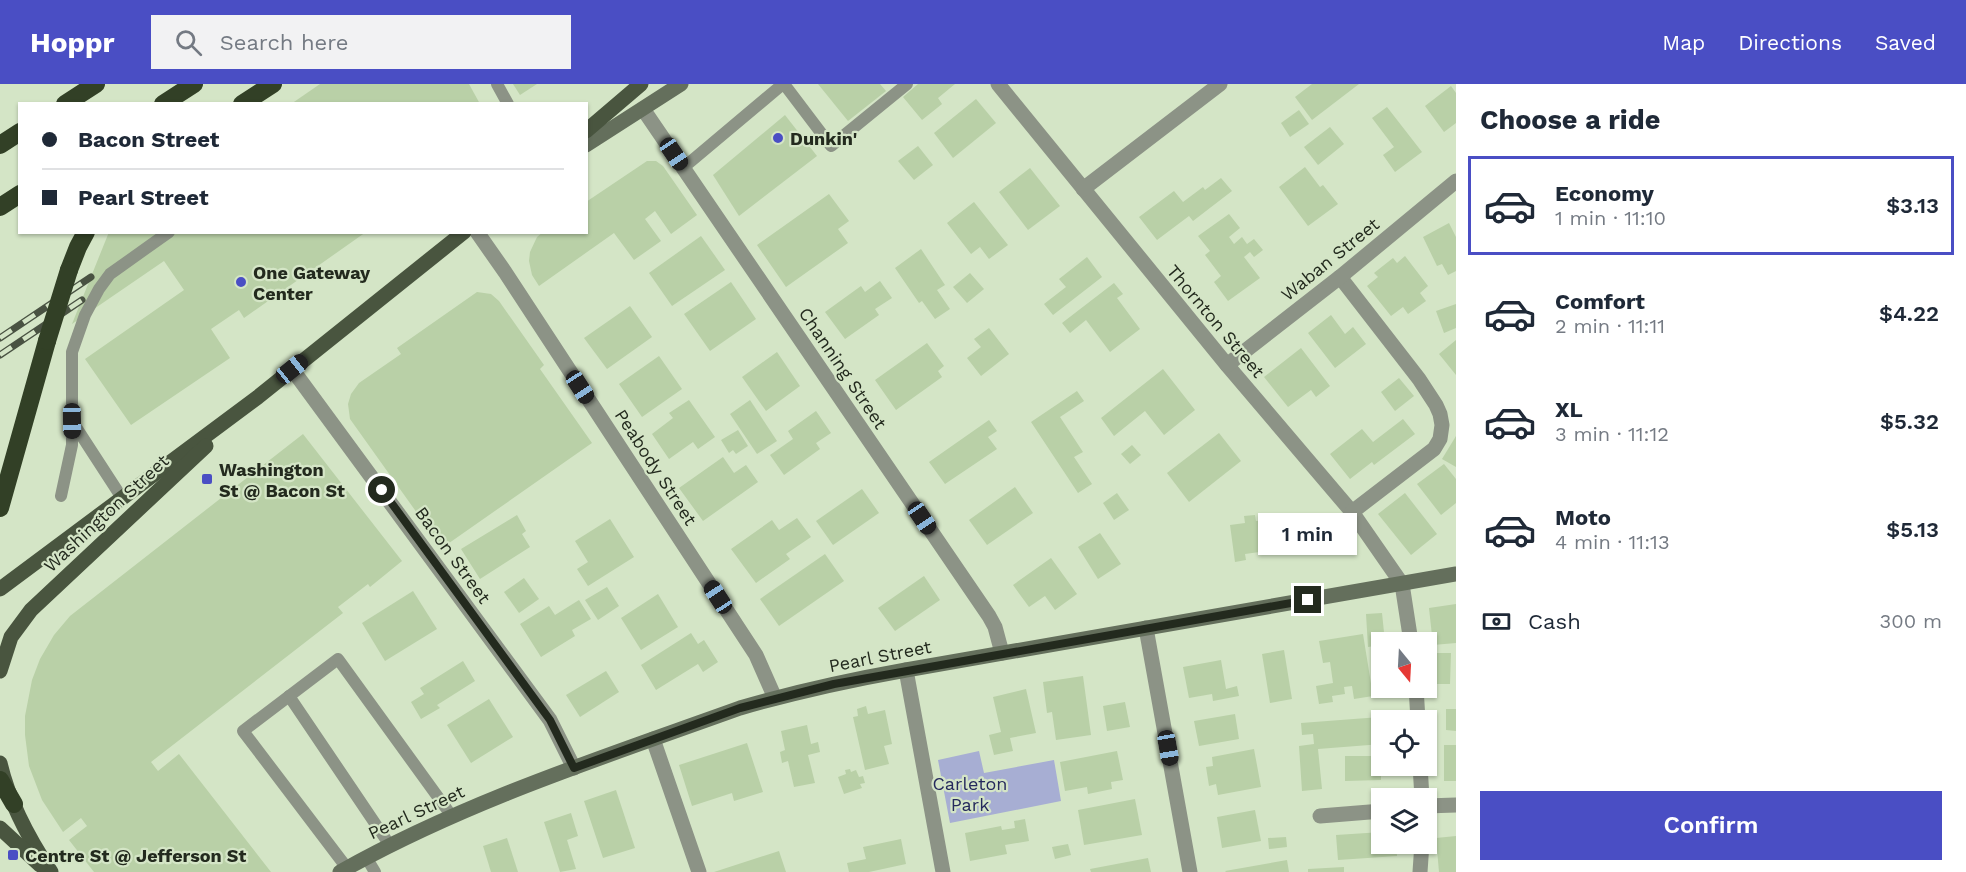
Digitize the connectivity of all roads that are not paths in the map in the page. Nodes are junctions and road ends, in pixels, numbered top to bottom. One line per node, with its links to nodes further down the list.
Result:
1 (96, 84): 11 (highway)
2 (194, 84): 12 (highway)
3 (273, 84): 13 (highway)
4 (497, 84): 14 (lane)
5 (641, 84): 16 (main road)
6 (681, 84): 15 (street)
7 (783, 84): 8 (lane); 20 (lane)
8 (908, 84)
9 (998, 84): 22 (street, Thornton Street)
10 (1220, 84): 22 (street)
11 (68, 102)
12 (166, 102)
13 (245, 102)
14 (507, 102)
15 (643, 109): 18 (street); 20 (street, Channing Street)
16 (588, 129)
17 (18, 133): 19 (highway)
18 (588, 144)
19 (0, 145)
20 (683, 168): 43 (street, Channing Street)
21 (1456, 181): 29 (street, Waban Street)
22 (1083, 189): 30 (street, Thornton Street)
23 (18, 195): 24 (highway)
24 (0, 207)
25 (85, 234): 36 (highway, bridge)
26 (166, 234): 33 (lane)
27 (478, 234): 47 (street, Peabody Street)
28 (456, 235): 31 (main road, Washington Street)
29 (1340, 277): 30 (street, Waban Street); 37 (street)
30 (1227, 365): 37 (street, Thornton Street)
31 (292, 369): 32 (main road, Washington Street); 50 (street, Bacon Street)
32 (258, 397): 35 (main road, Washington Street); 45 (main road, Washington Street)
33 (72, 421): 34 (lane); 35 (lane)
34 (61, 496)
35 (122, 498): 40 (main road, Washington Street)
36 (0, 508)
37 (1352, 512): 39 (street, Thornton Street)
38 (1456, 574): 39 (street, Pearl Street)
39 (1402, 584): 41 (street, Pearl Street); 42 (street)
40 (0, 589)
41 (1146, 628): 43 (street, Pearl Street); 67 (street)
42 (1409, 632)
43 (1002, 653): 44 (street, Pearl Street)
44 (906, 670): 47 (street, Pearl Street); 66 (street)
45 (0, 671)
46 (288, 696): 56 (lane); 59 (lane); 62 (lane)
47 (775, 698): 48 (street, Pearl Street)
48 (653, 740): 50 (street, Pearl Street); 65 (street)
49 (0, 763): 52 (main road)
50 (574, 768): 56 (street, Pearl Street)
51 (0, 780): 52 (highway)
52 (14, 804): 63 (main road)
53 (1456, 805): 54 (street)
54 (1437, 806)
55 (1371, 812): 57 (street)
56 (451, 815): 59 (street, Pearl Street)
57 (1320, 816)
58 (0, 828): 63 (main road)
59 (389, 844): 61 (street, Pearl Street)
60 (1421, 854): 68 (street)
61 (366, 857): 62 (street, Pearl Street); 64 (lane)
62 (344, 870)
63 (50, 872)
64 (375, 872)
65 (699, 872)
66 (943, 872)
67 (1190, 872)
68 (1420, 872)

